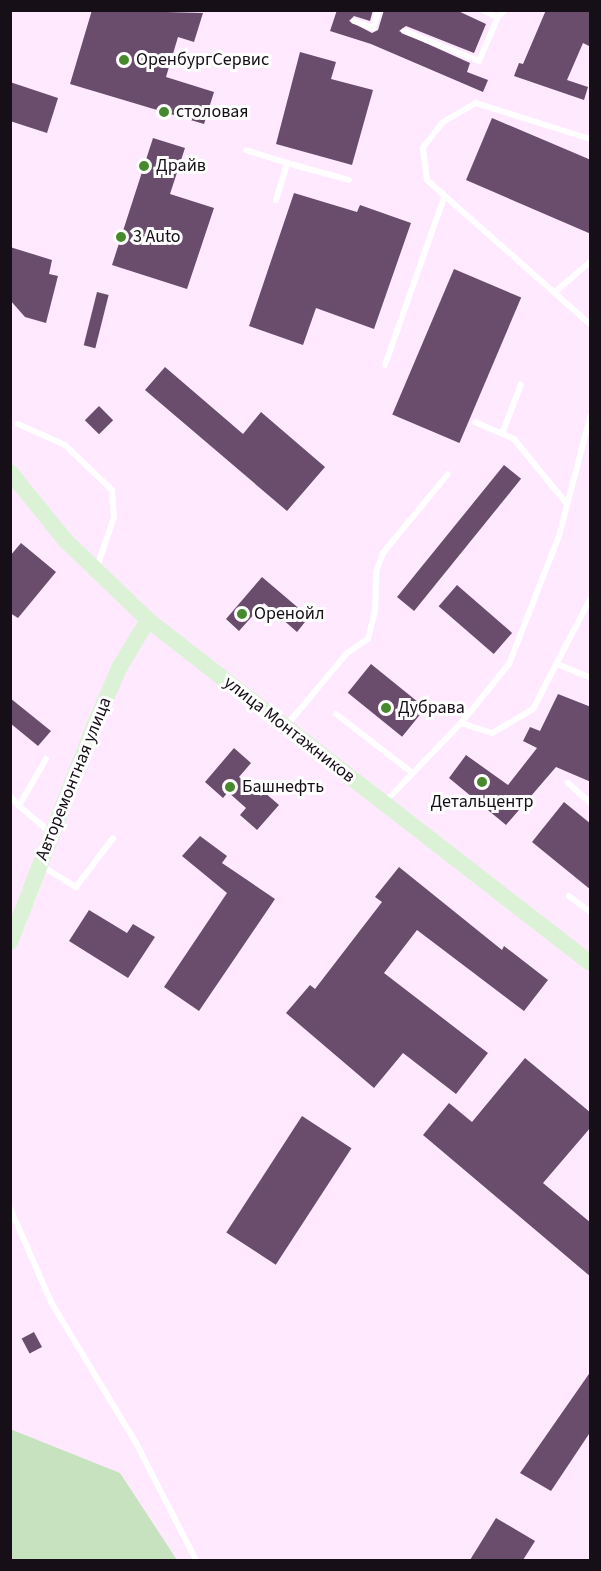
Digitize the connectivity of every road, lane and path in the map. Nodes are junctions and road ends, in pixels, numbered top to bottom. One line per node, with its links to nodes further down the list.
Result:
1 (379, 10): 5 (lane)
2 (482, 10): 4 (lane)
3 (505, 10): 4 (lane)
4 (498, 17): 6 (lane)
5 (354, 21)
6 (404, 31)
7 (591, 139): 11 (lane)
8 (246, 150): 9 (lane)
9 (287, 163): 10 (lane); 12 (lane)
10 (349, 180)
11 (444, 197): 14 (lane); 16 (lane)
12 (276, 200)
13 (591, 262): 14 (lane)
14 (555, 292): 15 (lane)
15 (591, 324)
16 (385, 365)
17 (520, 384): 21 (lane)
18 (591, 417): 24 (lane)
19 (475, 422): 21 (lane)
20 (18, 424): 25 (lane)
21 (502, 434): 24 (lane)
22 (10, 472): 25 (main road, улица Монтажников)
23 (448, 474): 32 (lane)
24 (567, 504): 31 (lane)
25 (96, 571): 27 (main road, улица Монтажников)
26 (591, 599): 28 (lane)
27 (148, 620): 32 (main road, улица Монтажников); 40 (main road, Авторемонтная улица)
28 (557, 664): 29 (lane); 31 (lane)
29 (591, 677)
30 (336, 714): 34 (lane)
31 (461, 723): 34 (lane)
32 (285, 726): 38 (main road, улица Монтажников)
33 (46, 759): 39 (lane)
34 (411, 772): 38 (lane)
35 (568, 783): 37 (lane)
36 (10, 796): 39 (lane)
37 (591, 803)
38 (384, 804): 46 (main road, улица Монтажников)
39 (19, 806): 40 (lane)
40 (52, 834): 42 (main road, Авторемонтная улица)
41 (112, 838): 42 (lane)
42 (40, 864): 45 (main road, Авторемонтная улица)
43 (569, 896): 44 (lane)
44 (591, 912)
45 (10, 942)
46 (591, 963)
47 (10, 1208): 48 (lane)
48 (196, 1560)

